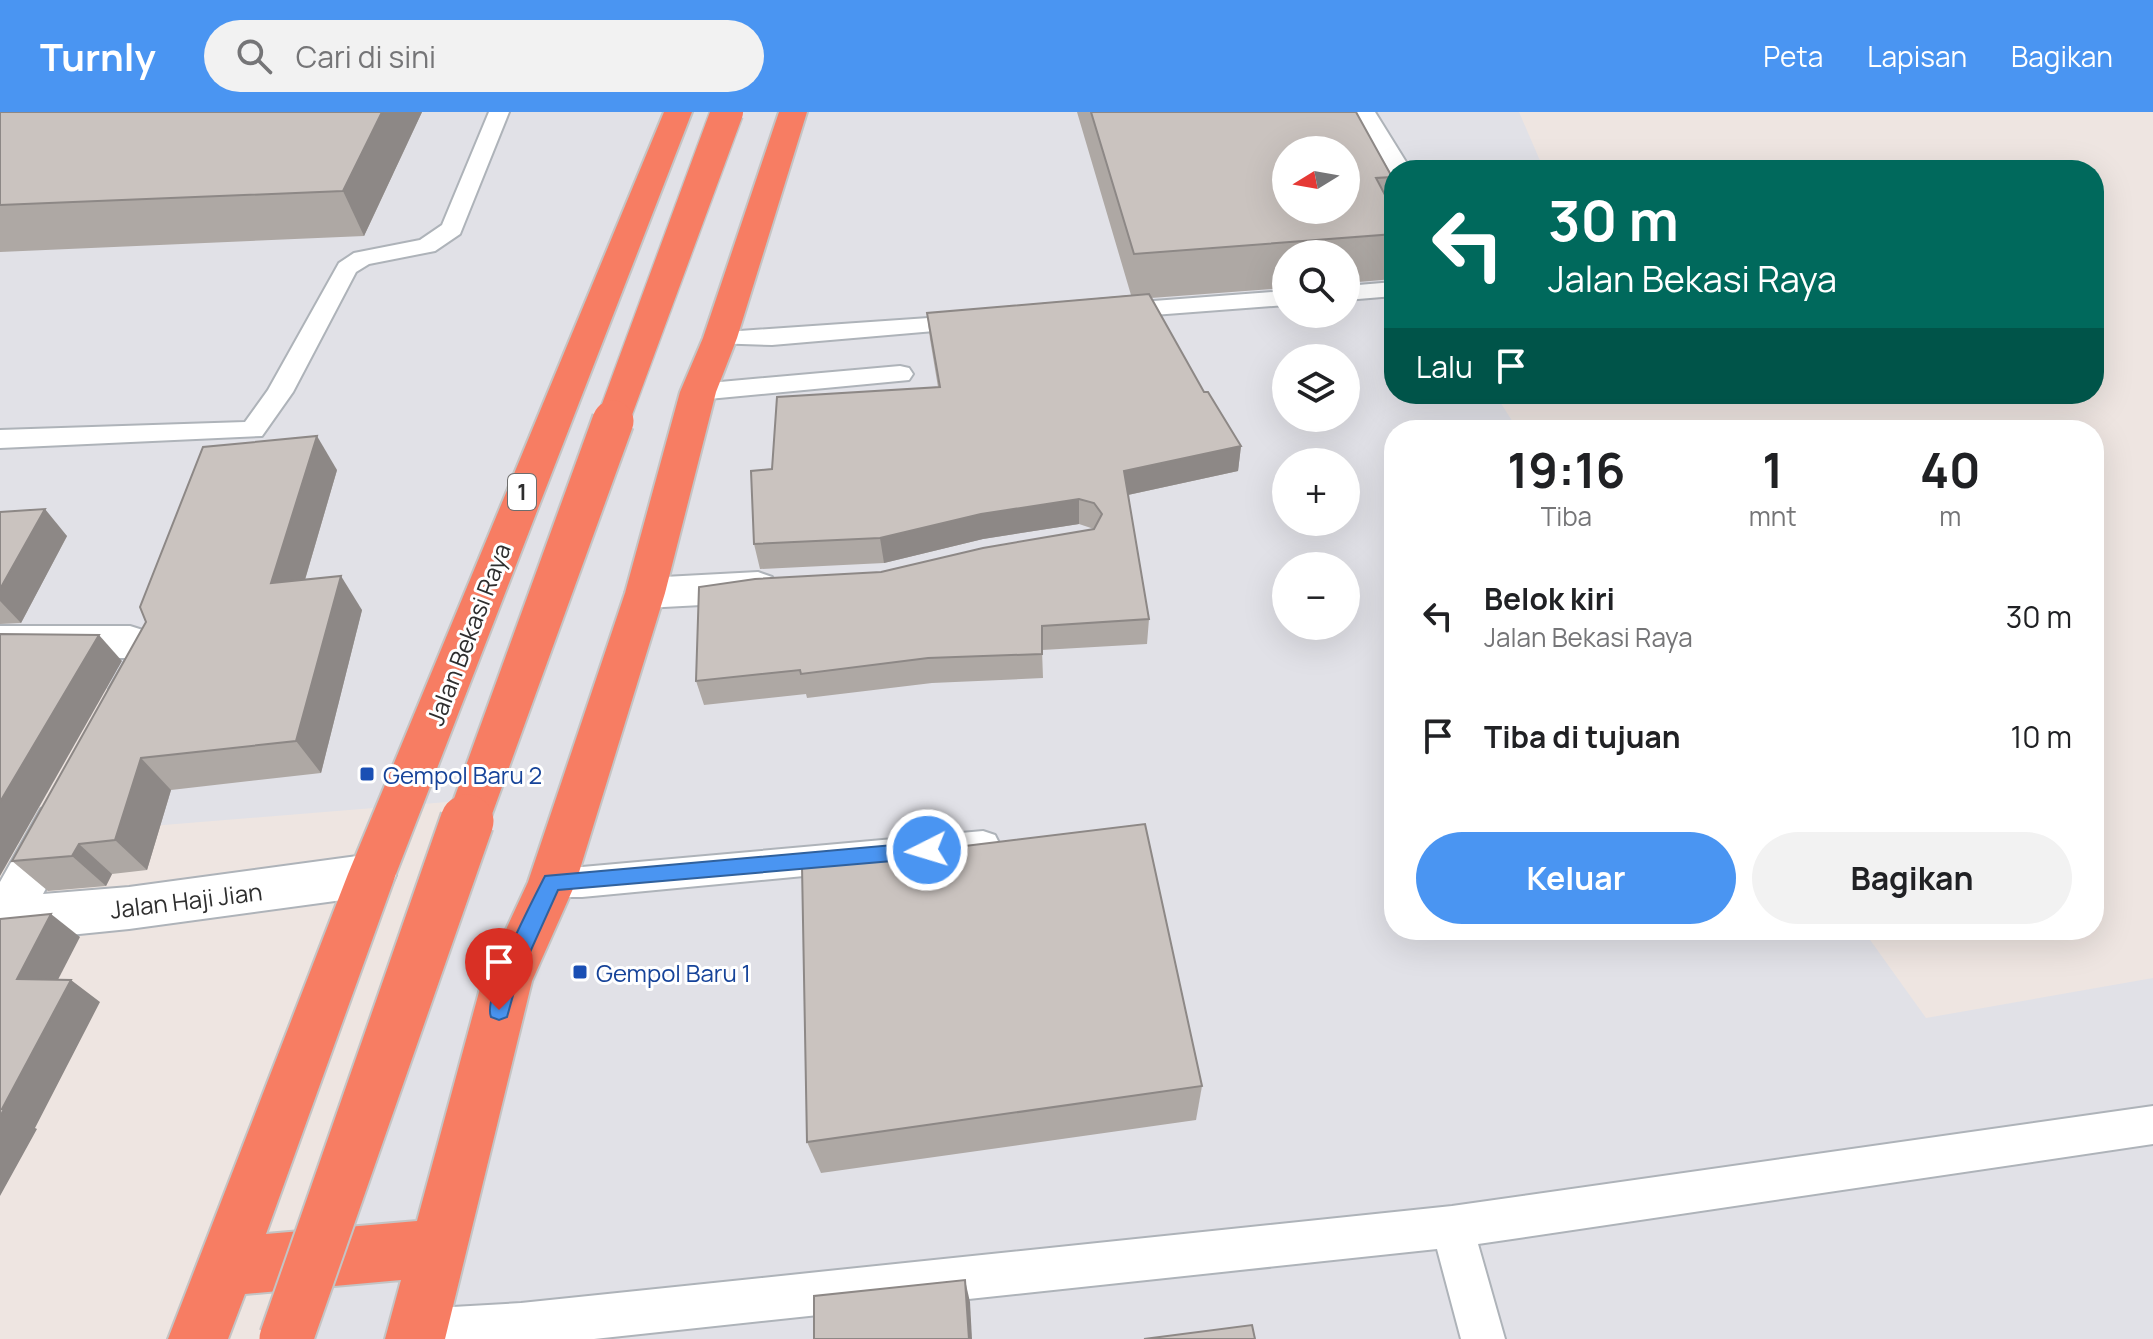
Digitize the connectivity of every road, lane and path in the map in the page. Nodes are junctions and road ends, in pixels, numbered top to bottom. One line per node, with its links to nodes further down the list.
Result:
1 (499, 112): 15 (lane)
2 (678, 112): 22 (highway, Jalan Bekasi Raya / 1)
3 (727, 112): 31 (highway, bridge)
4 (793, 112): 12 (highway)
5 (1365, 112): 6 (lane)
6 (1394, 160)
7 (1384, 290): 8 (lane)
8 (1360, 292)
9 (1272, 299): 10 (lane)
10 (1083, 313)
11 (990, 321): 12 (lane)
12 (720, 338): 14 (highway)
13 (900, 374): 14 (lane)
14 (698, 392): 17 (highway)
15 (0, 439)
16 (788, 585): 17 (street)
17 (645, 593): 23 (highway)
18 (0, 642): 19 (street)
19 (112, 724)
20 (74, 793): 24 (street)
21 (1022, 841): 23 (lane)
22 (372, 875): 24 (street, Jalan Haji Jian); 28 (highway, Jalan Bekasi Raya / 1)
23 (552, 882): 27 (highway)
24 (2, 919)
25 (2153, 1125): 26 (lane)
26 (1452, 1227): 29 (lane); 32 (lane)
27 (439, 1248): 28 (highway); 29 (highway)
28 (226, 1266): 30 (highway, Jalan Bekasi Raya / 1)
29 (416, 1335)
30 (198, 1339)
31 (286, 1339)
32 (1483, 1339)

